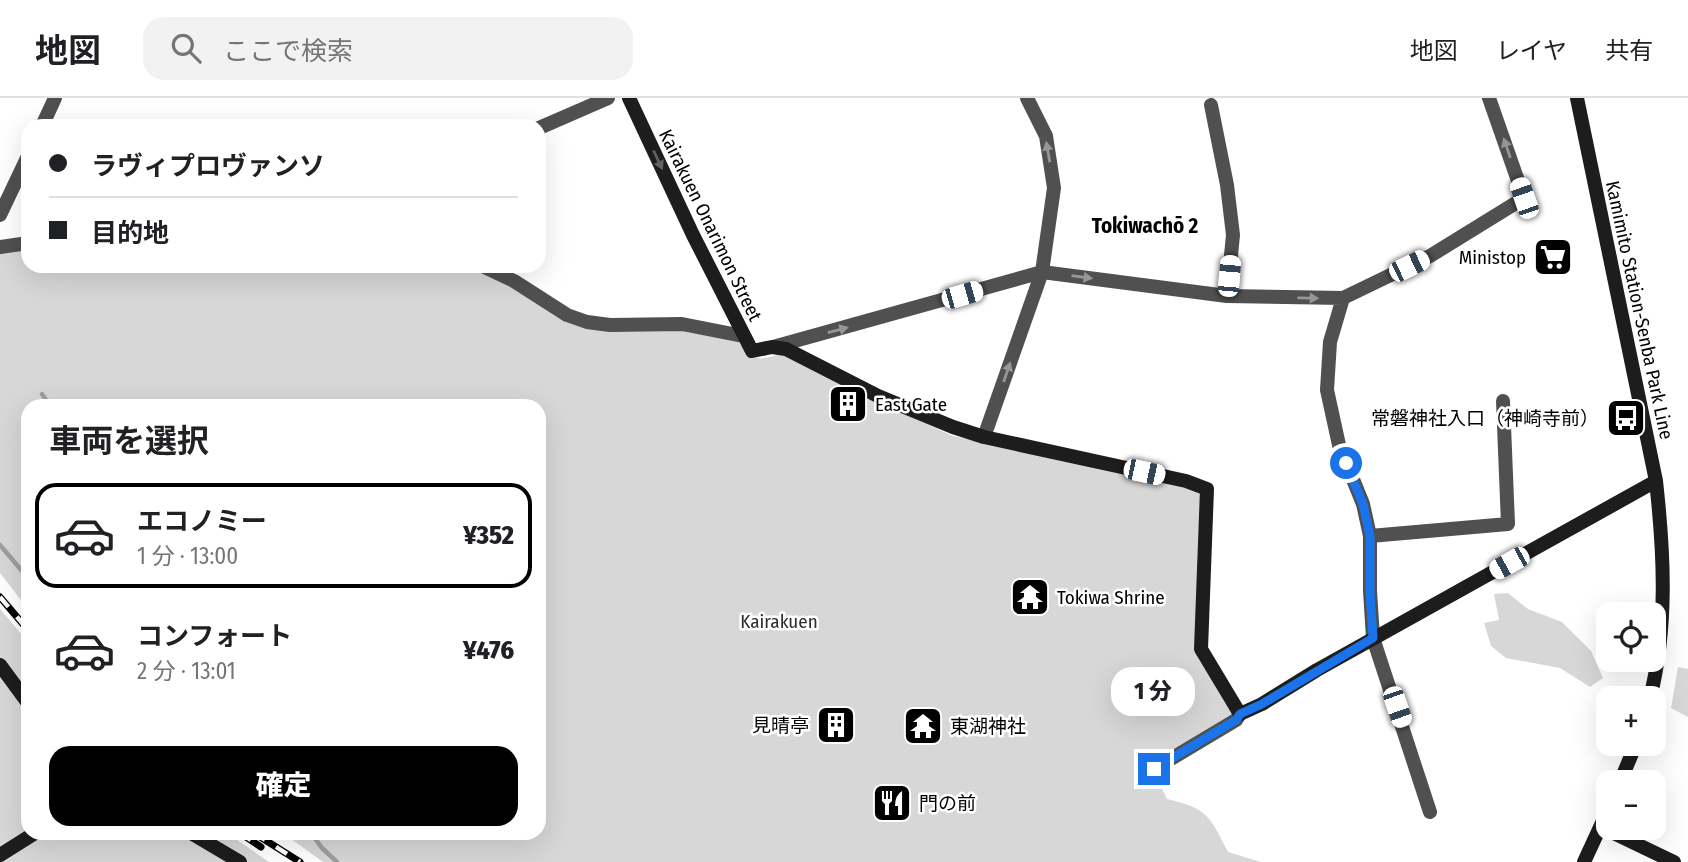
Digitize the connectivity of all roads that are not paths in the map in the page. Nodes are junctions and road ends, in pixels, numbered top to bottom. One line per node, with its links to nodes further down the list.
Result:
1 (55, 98): 8 (street)
2 (608, 98): 9 (street)
3 (629, 98): 18 (street, Kairakuen Onarimon Street, one-way to 18)
4 (1027, 98): 14 (street, one-way to 4)
5 (1489, 98): 17 (street, one-way to 5)
6 (1577, 98): 22 (street, Kamimito Station-Senba Park Line)
7 (1212, 105): 16 (street)
8 (45, 119)
9 (546, 125)
10 (21, 171): 11 (street)
11 (0, 215)
12 (21, 244): 13 (street)
13 (0, 247)
14 (1042, 272): 16 (street, one-way to 16); 19 (street, one-way to 14); 21 (street, one-way to 14)
15 (497, 273): 18 (street)
16 (1227, 296): 17 (street, one-way to 17)
17 (1343, 298): 23 (street)
18 (743, 336): 19 (street, Kairakuen Onarimon Street)
19 (772, 347): 21 (street, Kairakuen Onarimon Street)
20 (1503, 401): 23 (street)
21 (984, 437): 28 (street, Kairakuen Onarimon Street)
22 (1656, 481): 24 (street); 26 (street, Kamimito Station-Senba Park Line)
23 (1370, 536): 24 (street)
24 (1373, 638): 28 (street); 30 (street)
25 (0, 665): 27 (street)
26 (1653, 686)
27 (21, 693)
28 (1240, 714): 29 (street)
29 (1154, 769)
30 (1430, 812)
31 (1596, 837): 37 (street)
32 (25, 840): 35 (street)
33 (203, 840): 36 (street)
34 (1628, 840): 38 (street)
35 (0, 855)
36 (240, 862)
37 (1584, 862)
38 (1674, 862)

